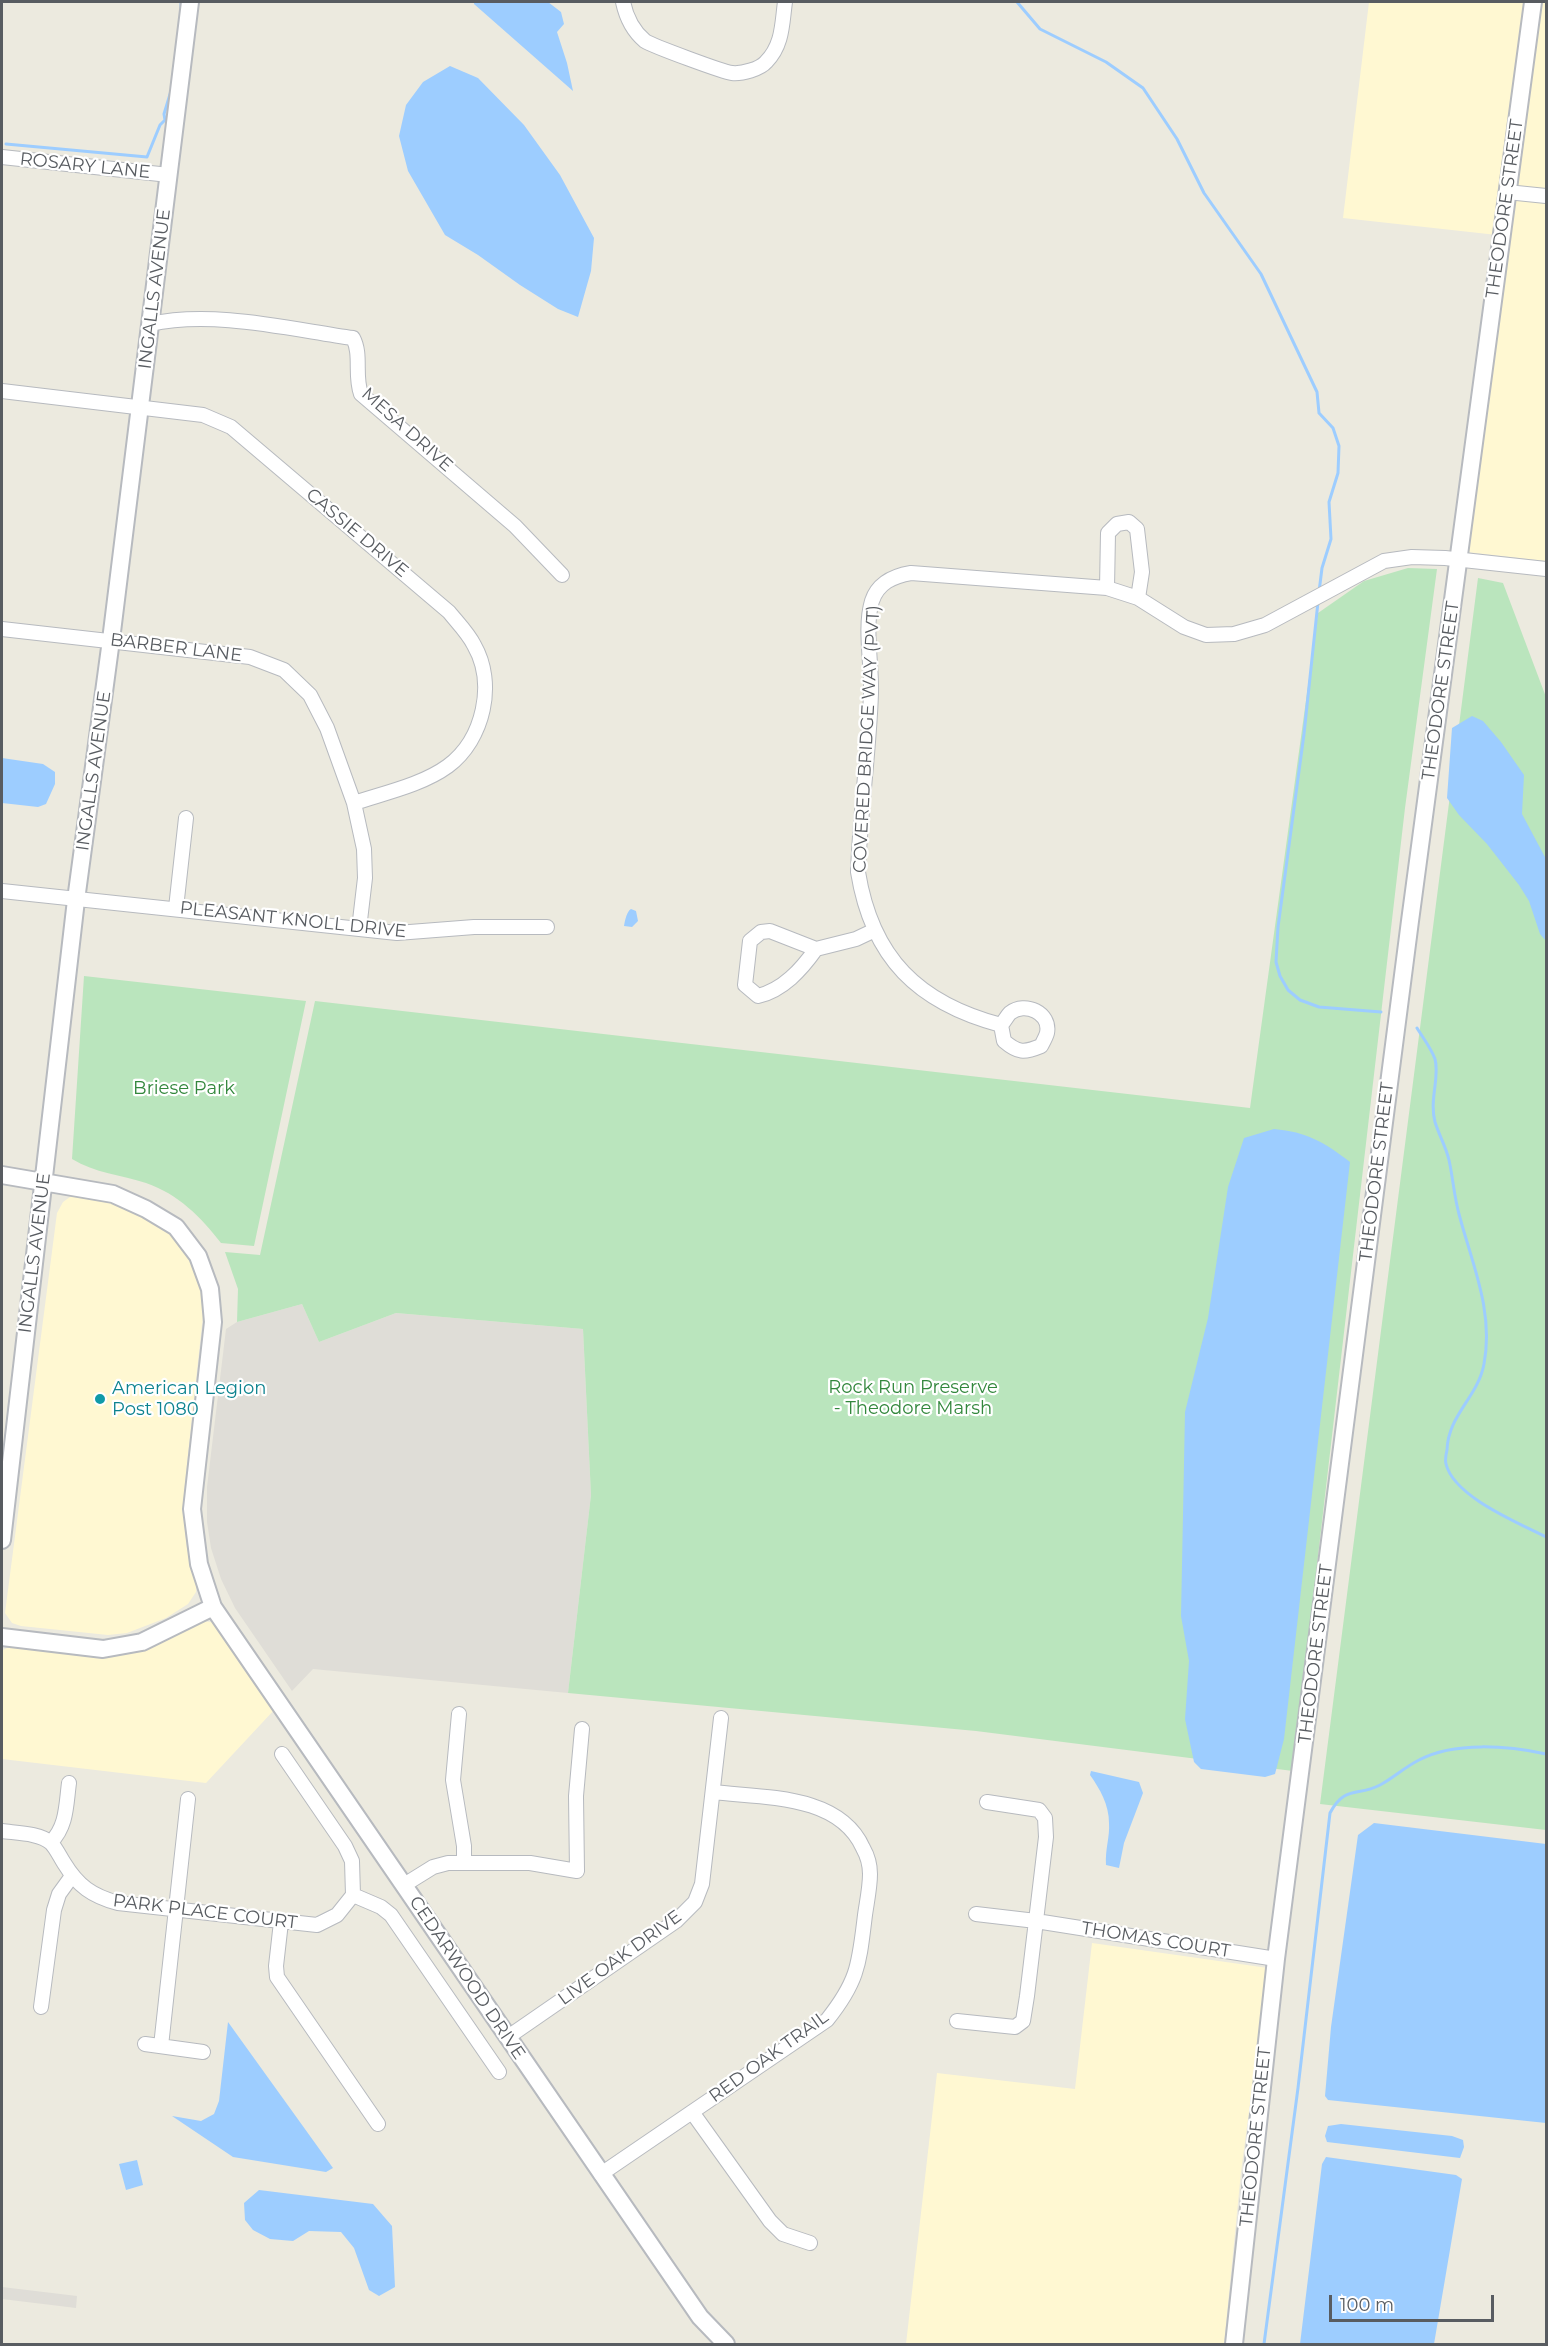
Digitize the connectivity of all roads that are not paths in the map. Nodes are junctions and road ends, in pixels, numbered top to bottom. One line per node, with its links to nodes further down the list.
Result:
1 (190, 2): 6 (street, INGALLS AVENUE)
2 (623, 2): 3 (street)
3 (785, 2)
4 (1533, 2): 7 (street, THEODORE STREET)
5 (2, 157): 6 (street, ROSARY LANE)
6 (169, 175): 9 (street, INGALLS AVENUE)
7 (1507, 192): 8 (street); 12 (street, THEODORE STREET)
8 (1546, 196)
9 (150, 324): 11 (street, INGALLS AVENUE); 14 (street, MESA DRIVE)
10 (2, 392): 11 (street, CASSIE DRIVE)
11 (141, 407): 18 (street, INGALLS AVENUE); 19 (street, CASSIE DRIVE)
12 (1460, 559): 13 (street); 16 (street, COVERED BRIDGE WAY (PVT)); 53 (street, THEODORE STREET)
13 (1546, 569)
14 (562, 575)
15 (1107, 588): 16 (street, COVERED BRIDGE WAY (PVT)); 16 (street); 26 (street, COVERED BRIDGE WAY (PVT))
16 (1138, 598)
17 (2, 628): 18 (street, BARBER LANE)
18 (111, 640): 19 (street, BARBER LANE); 22 (street, INGALLS AVENUE)
19 (354, 803): 25 (street, BARBER LANE)
20 (186, 818): 23 (street)
21 (2, 891): 22 (street, PLEASANT KNOLL DRIVE)
22 (76, 900): 23 (street, PLEASANT KNOLL DRIVE); 30 (street, INGALLS AVENUE)
23 (176, 908): 25 (street, PLEASANT KNOLL DRIVE)
24 (547, 927): 25 (street, PLEASANT KNOLL DRIVE)
25 (359, 929)
26 (875, 930): 27 (street); 28 (street, COVERED BRIDGE WAY (PVT))
27 (816, 949): 27 (street)
28 (1001, 1025)
29 (2, 1174): 30 (street, CEDARWOOD DRIVE)
30 (44, 1181): 31 (street, INGALLS AVENUE); 33 (street, CEDARWOOD DRIVE)
31 (7, 1440): 32 (street, INGALLS AVENUE)
32 (2, 1540)
33 (213, 1607): 34 (street); 47 (street, CEDARWOOD DRIVE)
34 (2, 1637)
35 (459, 1714): 45 (street)
36 (721, 1718): 40 (street, LIVE OAK DRIVE)
37 (582, 1729): 45 (street)
38 (282, 1754): 48 (street)
39 (69, 1783): 44 (street)
40 (713, 1792): 56 (street, LIVE OAK DRIVE); 61 (street, RED OAK TRAIL)
41 (188, 1799): 49 (street)
42 (987, 1802): 51 (street)
43 (2, 1831): 44 (street)
44 (51, 1842): 46 (street, PARK PLACE COURT)
45 (464, 1863): 47 (street)
46 (72, 1876): 49 (street, PARK PLACE COURT); 54 (street)
47 (404, 1885): 56 (street, CEDARWOOD DRIVE)
48 (352, 1895): 52 (street, PARK PLACE COURT); 60 (street)
49 (176, 1910): 52 (street, PARK PLACE COURT); 58 (street)
50 (976, 1914): 51 (street, THOMAS COURT)
51 (1036, 1921): 53 (street, THOMAS COURT); 55 (street)
52 (281, 1922): 62 (street)
53 (1276, 1959): 66 (street, THEODORE STREET)
54 (41, 2007)
55 (957, 2021)
56 (508, 2037): 63 (street, CEDARWOOD DRIVE)
57 (145, 2044): 58 (street)
58 (161, 2046): 59 (street)
59 (203, 2052)
60 (499, 2072)
61 (692, 2112): 63 (street, RED OAK TRAIL); 64 (street)
62 (378, 2124)
63 (601, 2174): 65 (street, CEDARWOOD DRIVE)
64 (810, 2243)
65 (726, 2344)
66 (1234, 2344)

